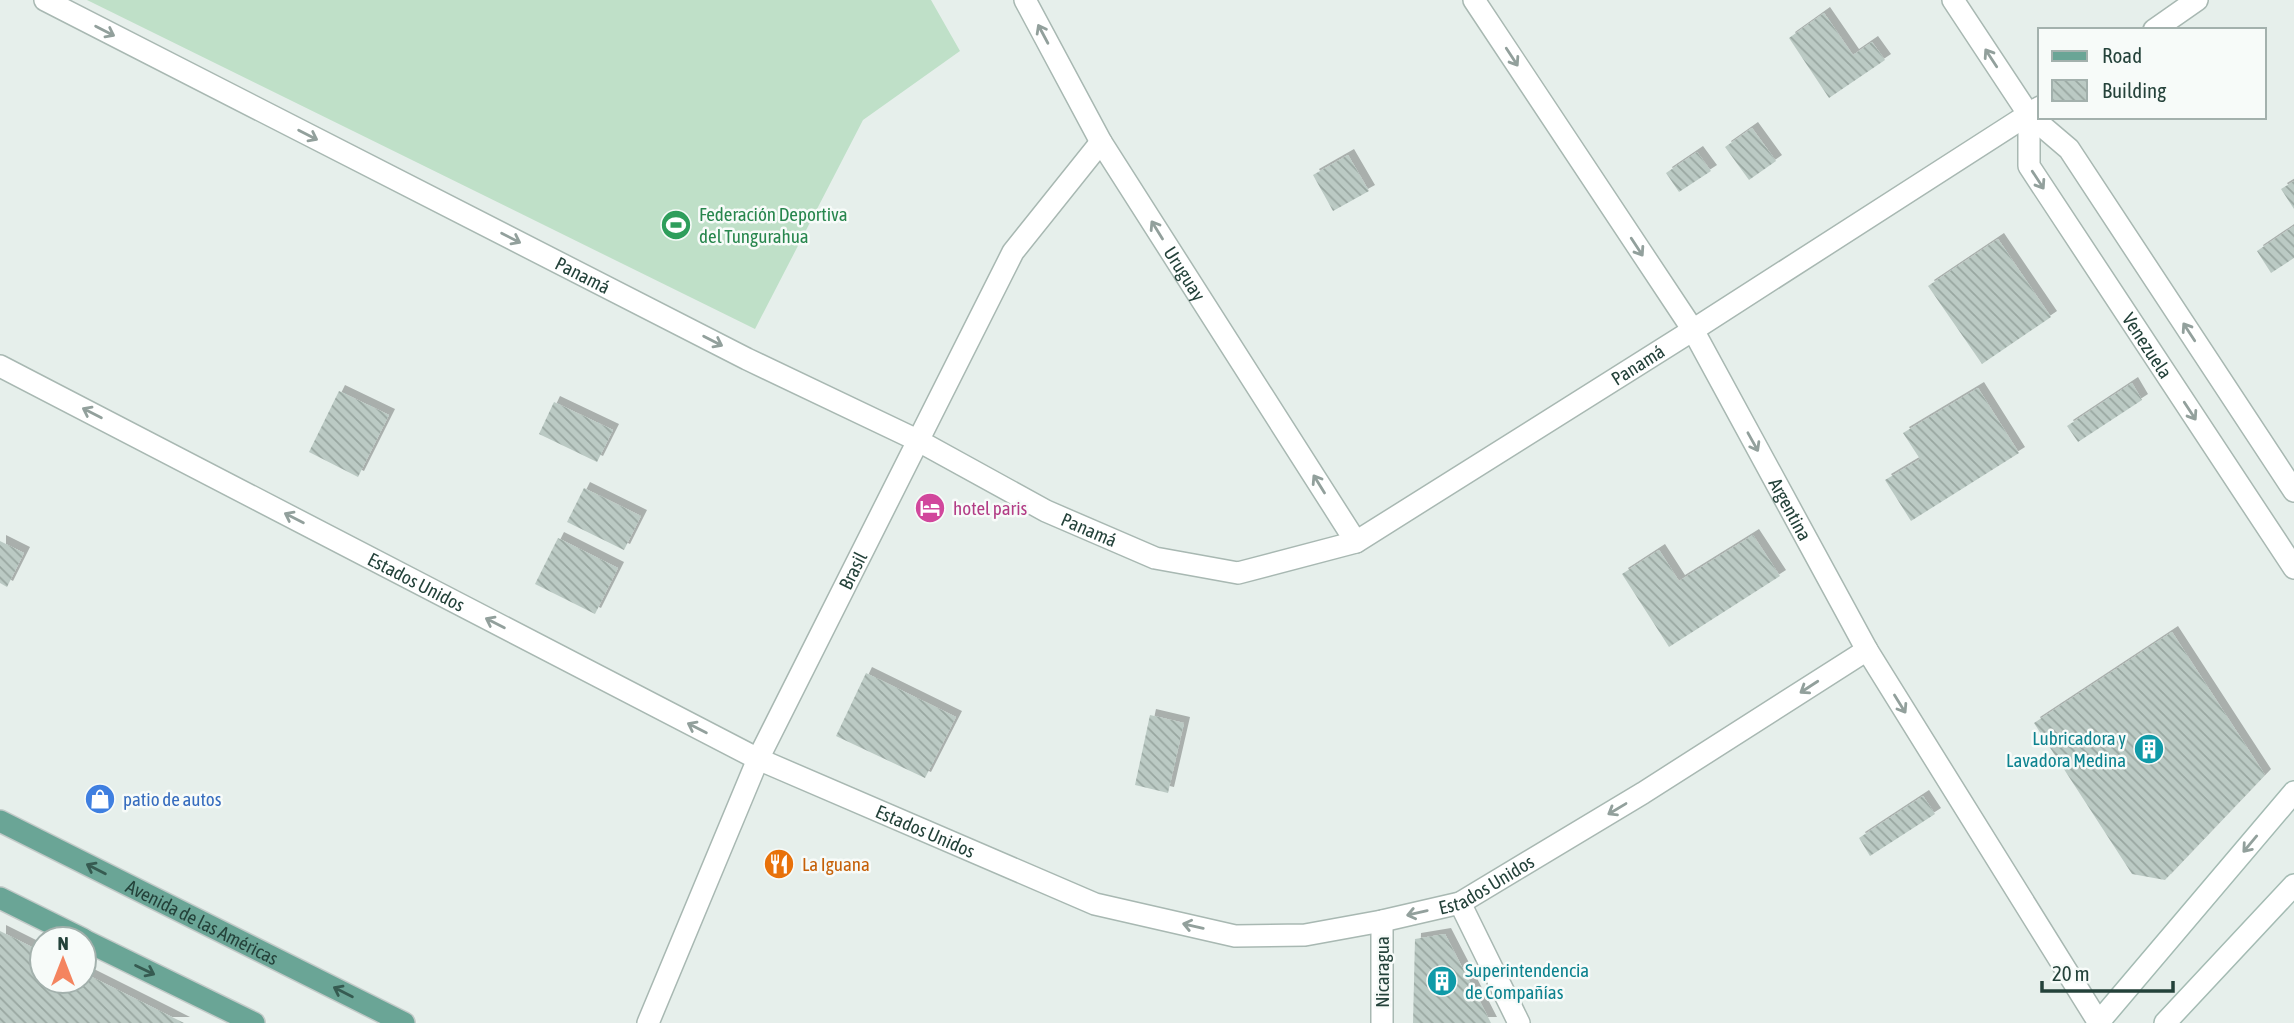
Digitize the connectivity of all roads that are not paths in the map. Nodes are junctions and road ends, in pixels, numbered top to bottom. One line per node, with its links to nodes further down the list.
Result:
1 (45, 0): 12 (street, Panamá, one-way to 12)
2 (1025, 0): 9 (street, Uruguay, one-way to 2)
3 (1474, 0): 10 (street, Argentina, one-way to 10)
4 (1953, 0): 7 (street, one-way to 4)
5 (2197, 0): 6 (street)
6 (2157, 28)
7 (2035, 111): 10 (street, Panamá); 15 (street, Venezuela, one-way to 15)
8 (2042, 119): 13 (street, one-way to 8)
9 (1101, 142): 12 (street, Brasil); 14 (street, Uruguay, one-way to 9)
10 (1693, 330): 14 (street, Panamá); 16 (street, Argentina, one-way to 16)
11 (0, 366): 17 (street, Estados Unidos, one-way to 11)
12 (917, 440): 14 (street, Panamá); 17 (street, Brasil)
13 (2294, 491)
14 (1356, 542)
15 (2294, 568)
16 (1867, 650): 22 (street, Estados Unidos, one-way to 22); 31 (street, Argentina, one-way to 31)
17 (758, 759): 23 (street, Estados Unidos, one-way to 17); 28 (street, Brasil)
18 (2294, 792): 31 (street, one-way to 31)
19 (0, 821): 27 (main road, Avenida de las Américas, one-way to 19)
20 (2294, 885): 32 (street)
21 (0, 898): 24 (main road)
22 (1460, 903): 23 (street, Estados Unidos, one-way to 23); 30 (street)
23 (1382, 921): 29 (street, Nicaragua)
24 (55, 925)
25 (98, 946): 26 (main road, one-way to 26)
26 (254, 1023)
27 (404, 1023)
28 (648, 1023)
29 (1382, 1023)
30 (1519, 1023)
31 (2099, 1023)
32 (2165, 1023)

